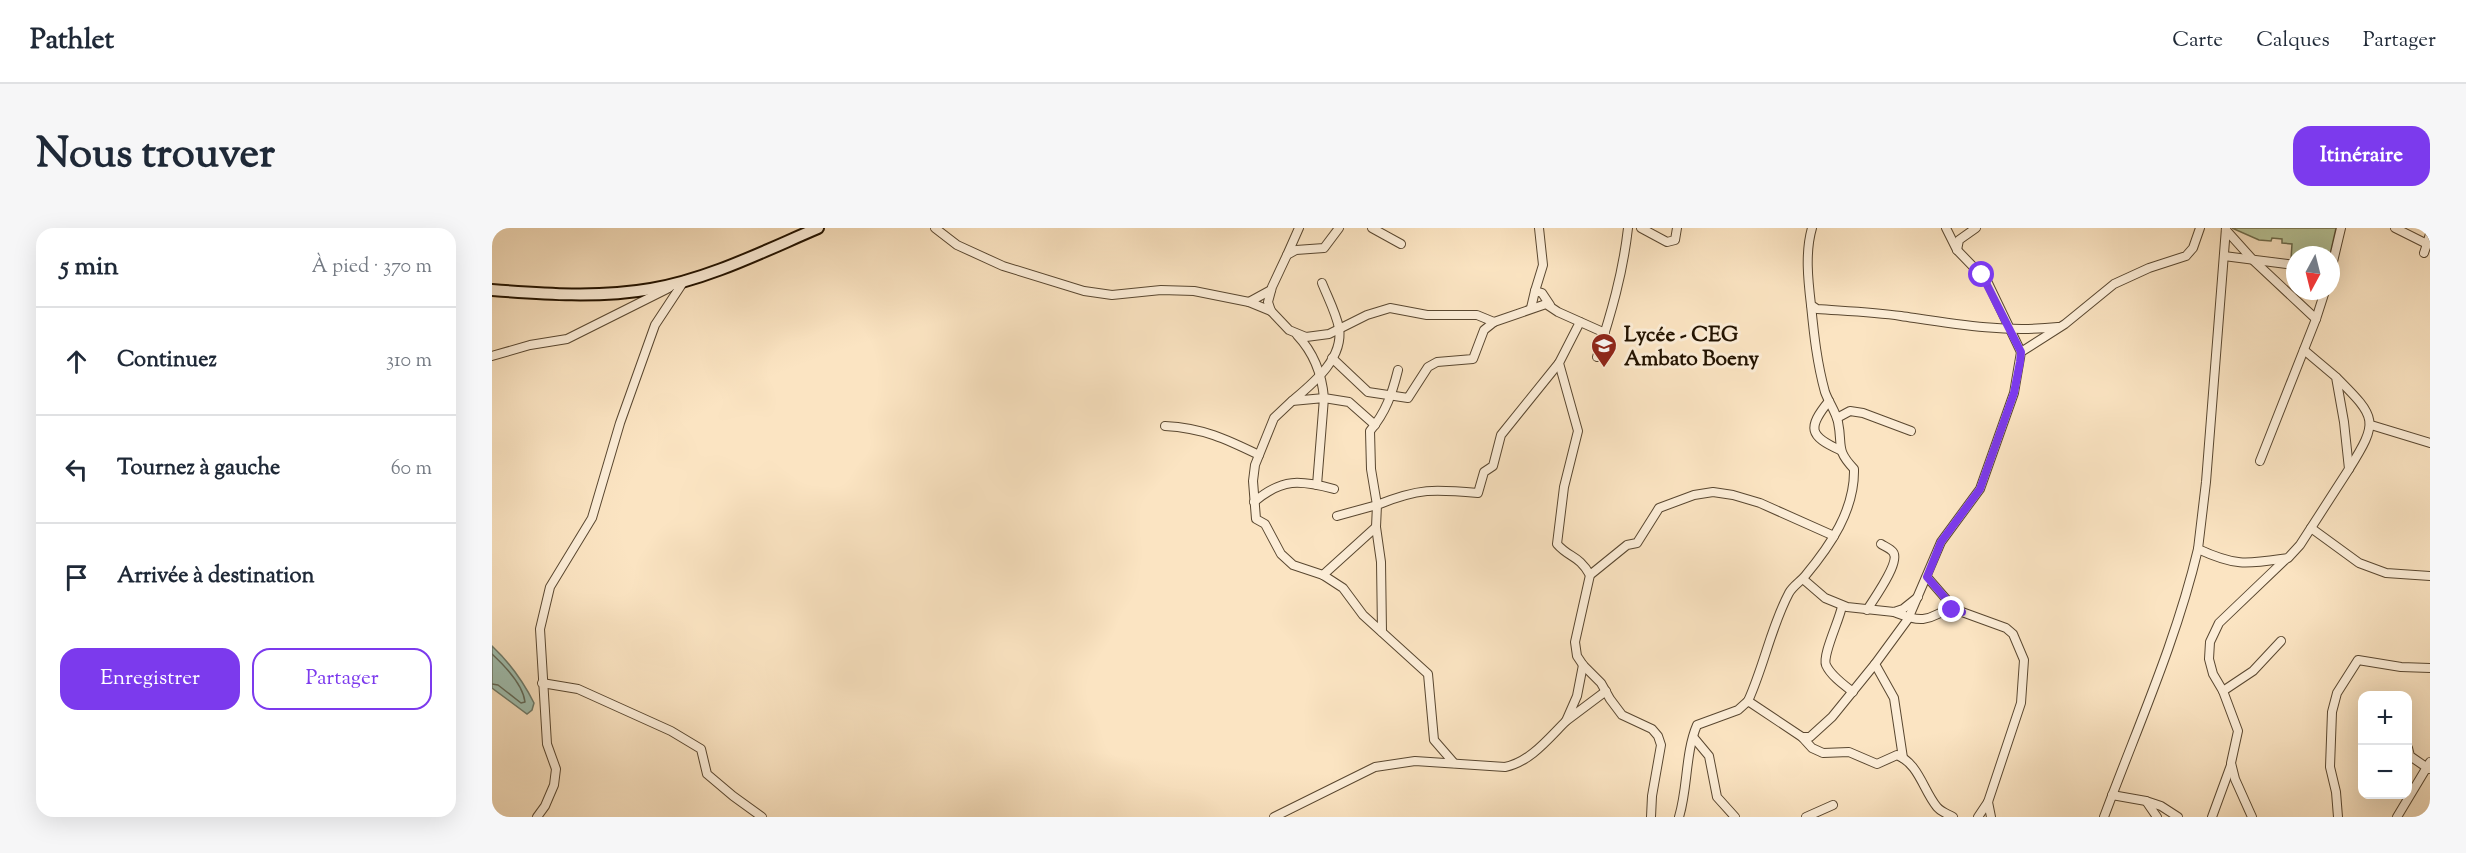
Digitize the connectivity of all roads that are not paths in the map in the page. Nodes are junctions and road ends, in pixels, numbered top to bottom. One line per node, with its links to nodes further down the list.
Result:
1 (818, 228): 27 (street)
2 (935, 228): 33 (street)
3 (1299, 228): 23 (street)
4 (1339, 228): 23 (street)
5 (1372, 228): 18 (street)
6 (1539, 228): 31 (street)
7 (1628, 228): 45 (street)
8 (1641, 228): 9 (street)
9 (1677, 228)
10 (1812, 228): 35 (street)
11 (1946, 228): 21 (street)
12 (1976, 228): 21 (street)
13 (2200, 228): 41 (street)
14 (2341, 228): 20 (street)
15 (2396, 228): 19 (street)
16 (2226, 229): 24 (street); 25 (street)
17 (2430, 234): 19 (street)
18 (1401, 244)
19 (2427, 244): 22 (street)
20 (2337, 246)
21 (1957, 250): 42 (street)
22 (2424, 253)
23 (1287, 255): 30 (street)
24 (2224, 256): 25 (street); 78 (street)
25 (2253, 260): 26 (street); 38 (street)
26 (2286, 264)
27 (684, 281): 29 (street); 48 (street); 96 (street)
28 (1322, 283): 43 (street)
29 (492, 290)
30 (1271, 290): 33 (street); 37 (street)
31 (1535, 291): 34 (street); 36 (street)
32 (2322, 300): 38 (street)
33 (1249, 302): 37 (street)
34 (1550, 305): 36 (street); 40 (street)
35 (1811, 305): 42 (street); 58 (street)
36 (1531, 308): 39 (street)
37 (1271, 311): 44 (street)
38 (2316, 319): 46 (street)
39 (1494, 322): 43 (street); 55 (street)
40 (1580, 322): 45 (street); 51 (street)
41 (2060, 326): 42 (street); 47 (street)
42 (2010, 329): 47 (street)
43 (1339, 330): 44 (street); 50 (street)
44 (1295, 332): 53 (street)
45 (1605, 333): 49 (street)
46 (2304, 350): 54 (street); 67 (street)
47 (2021, 352): 83 (street)
48 (492, 356)
49 (1597, 357)
50 (1332, 358): 53 (street); 55 (street)
51 (1559, 363): 72 (street); 80 (street)
52 (1398, 370): 55 (street)
53 (1320, 377): 56 (street); 57 (street)
54 (2336, 377): 61 (street); 68 (street)
55 (1391, 397): 60 (street)
56 (1324, 398): 57 (street); 60 (street); 69 (street)
57 (1292, 401): 66 (street)
58 (1829, 401): 59 (street); 65 (street)
59 (1837, 418): 63 (street); 65 (street)
60 (1375, 425): 72 (street)
61 (2371, 425): 64 (street); 68 (street)
62 (1165, 426): 66 (street)
63 (1911, 431)
64 (2430, 442)
65 (1840, 450): 76 (street)
66 (1259, 456): 71 (street)
67 (2260, 461)
68 (2349, 469): 75 (street)
69 (1317, 485): 70 (street); 71 (street)
70 (1334, 489)
71 (1254, 502): 81 (street)
72 (1377, 505): 73 (street); 74 (street)
73 (1337, 516)
74 (1376, 527): 81 (street); 91 (street)
75 (2310, 528): 79 (street); 82 (street)
76 (1834, 536): 80 (street); 84 (street)
77 (1881, 544): 87 (street)
78 (2198, 549): 79 (street); 109 (street)
79 (2288, 558): 97 (street)
80 (1590, 575): 94 (street)
81 (1323, 576): 91 (street)
82 (2430, 576)
83 (1927, 577): 85 (street); 89 (street)
84 (1803, 579): 86 (street); 100 (street)
85 (1919, 596): 88 (street); 90 (street)
86 (1842, 606): 87 (street); 99 (street)
87 (1868, 610): 88 (street)
88 (1893, 612): 90 (street)
89 (1962, 612): 90 (street); 111 (street)
90 (1909, 617): 93 (street)
91 (1382, 632): 106 (street)
92 (2281, 641): 97 (street)
93 (1875, 664): 99 (street); 105 (street)
94 (1583, 665): 98 (street); 101 (street)
95 (2430, 668): 128 (street)
96 (542, 683): 113 (street); 114 (street)
97 (2223, 691): 107 (street)
98 (1606, 692): 101 (street); 116 (street)
99 (1852, 692): 102 (street)
100 (1748, 701): 102 (street); 103 (street)
101 (1566, 721): 106 (street)
102 (1802, 737): 105 (street)
103 (1694, 738): 117 (street); 118 (street)
104 (2412, 757): 108 (street)
105 (1903, 758): 120 (street)
106 (1454, 763): 115 (street)
107 (2231, 764): 126 (street); 127 (street)
108 (2429, 766): 129 (street)
109 (2112, 795): 110 (street); 123 (street)
110 (2146, 801): 124 (street); 125 (street)
111 (1988, 802): 121 (street); 122 (street)
112 (1833, 805): 119 (street)
113 (537, 817)
114 (762, 817)
115 (1274, 817)
116 (1651, 817)
117 (1679, 817)
118 (1735, 817)
119 (1806, 817)
120 (1953, 817)
121 (1978, 817)
122 (1991, 817)
123 (2104, 817)
124 (2157, 817)
125 (2178, 817)
126 (2212, 817)
127 (2252, 817)
128 (2338, 817)
129 (2397, 817)

